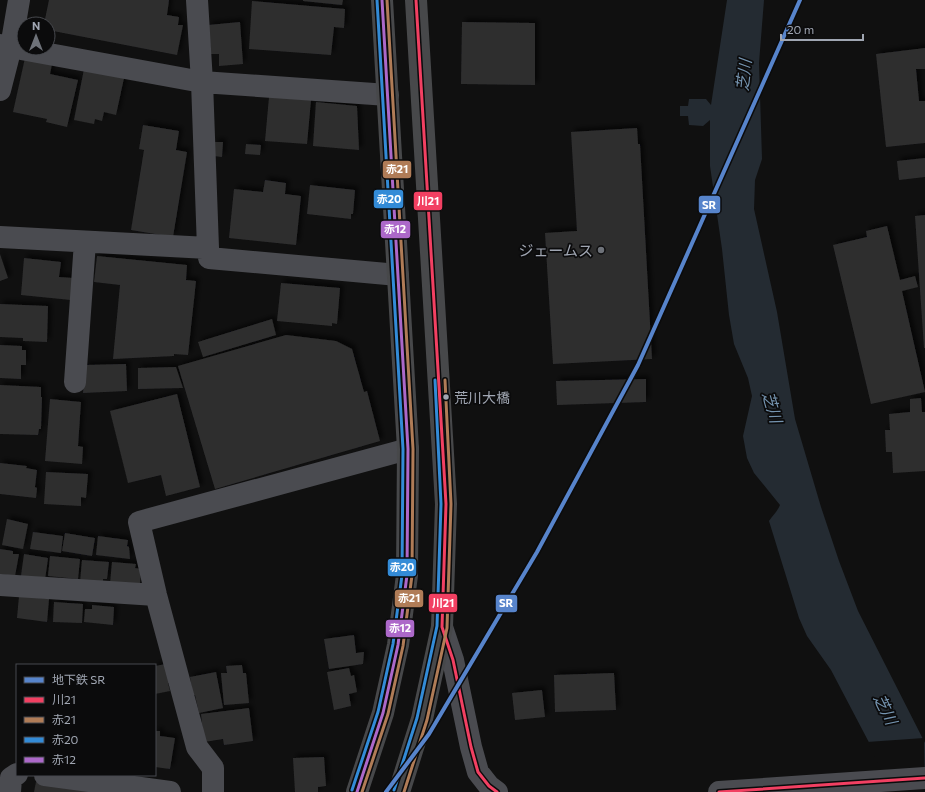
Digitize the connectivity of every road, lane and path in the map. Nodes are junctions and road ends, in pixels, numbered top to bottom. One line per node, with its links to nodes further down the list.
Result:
1 (19, 0): 5 (street)
2 (197, 0): 6 (street)
3 (382, 0): 8 (highway)
4 (416, 0): 17 (highway)
5 (5, 46): 6 (street); 7 (street)
6 (202, 82): 8 (street); 11 (street)
7 (0, 90)
8 (388, 95): 12 (highway)
9 (0, 237): 10 (street)
10 (85, 242): 11 (street); 13 (street)
11 (208, 248): 12 (street)
12 (398, 275): 14 (highway)
13 (75, 382)
14 (408, 449): 16 (street); 25 (highway)
15 (0, 585): 16 (street)
16 (156, 595): 24 (street)
17 (442, 627): 26 (highway); 27 (street)
18 (16, 775): 22 (street)
19 (52, 776): 23 (street)
20 (925, 778): 21 (street)
21 (821, 789): 28 (street)
22 (10, 792)
23 (170, 792)
24 (213, 792)
25 (357, 792)
26 (399, 792)
27 (497, 792)
28 (719, 792)

